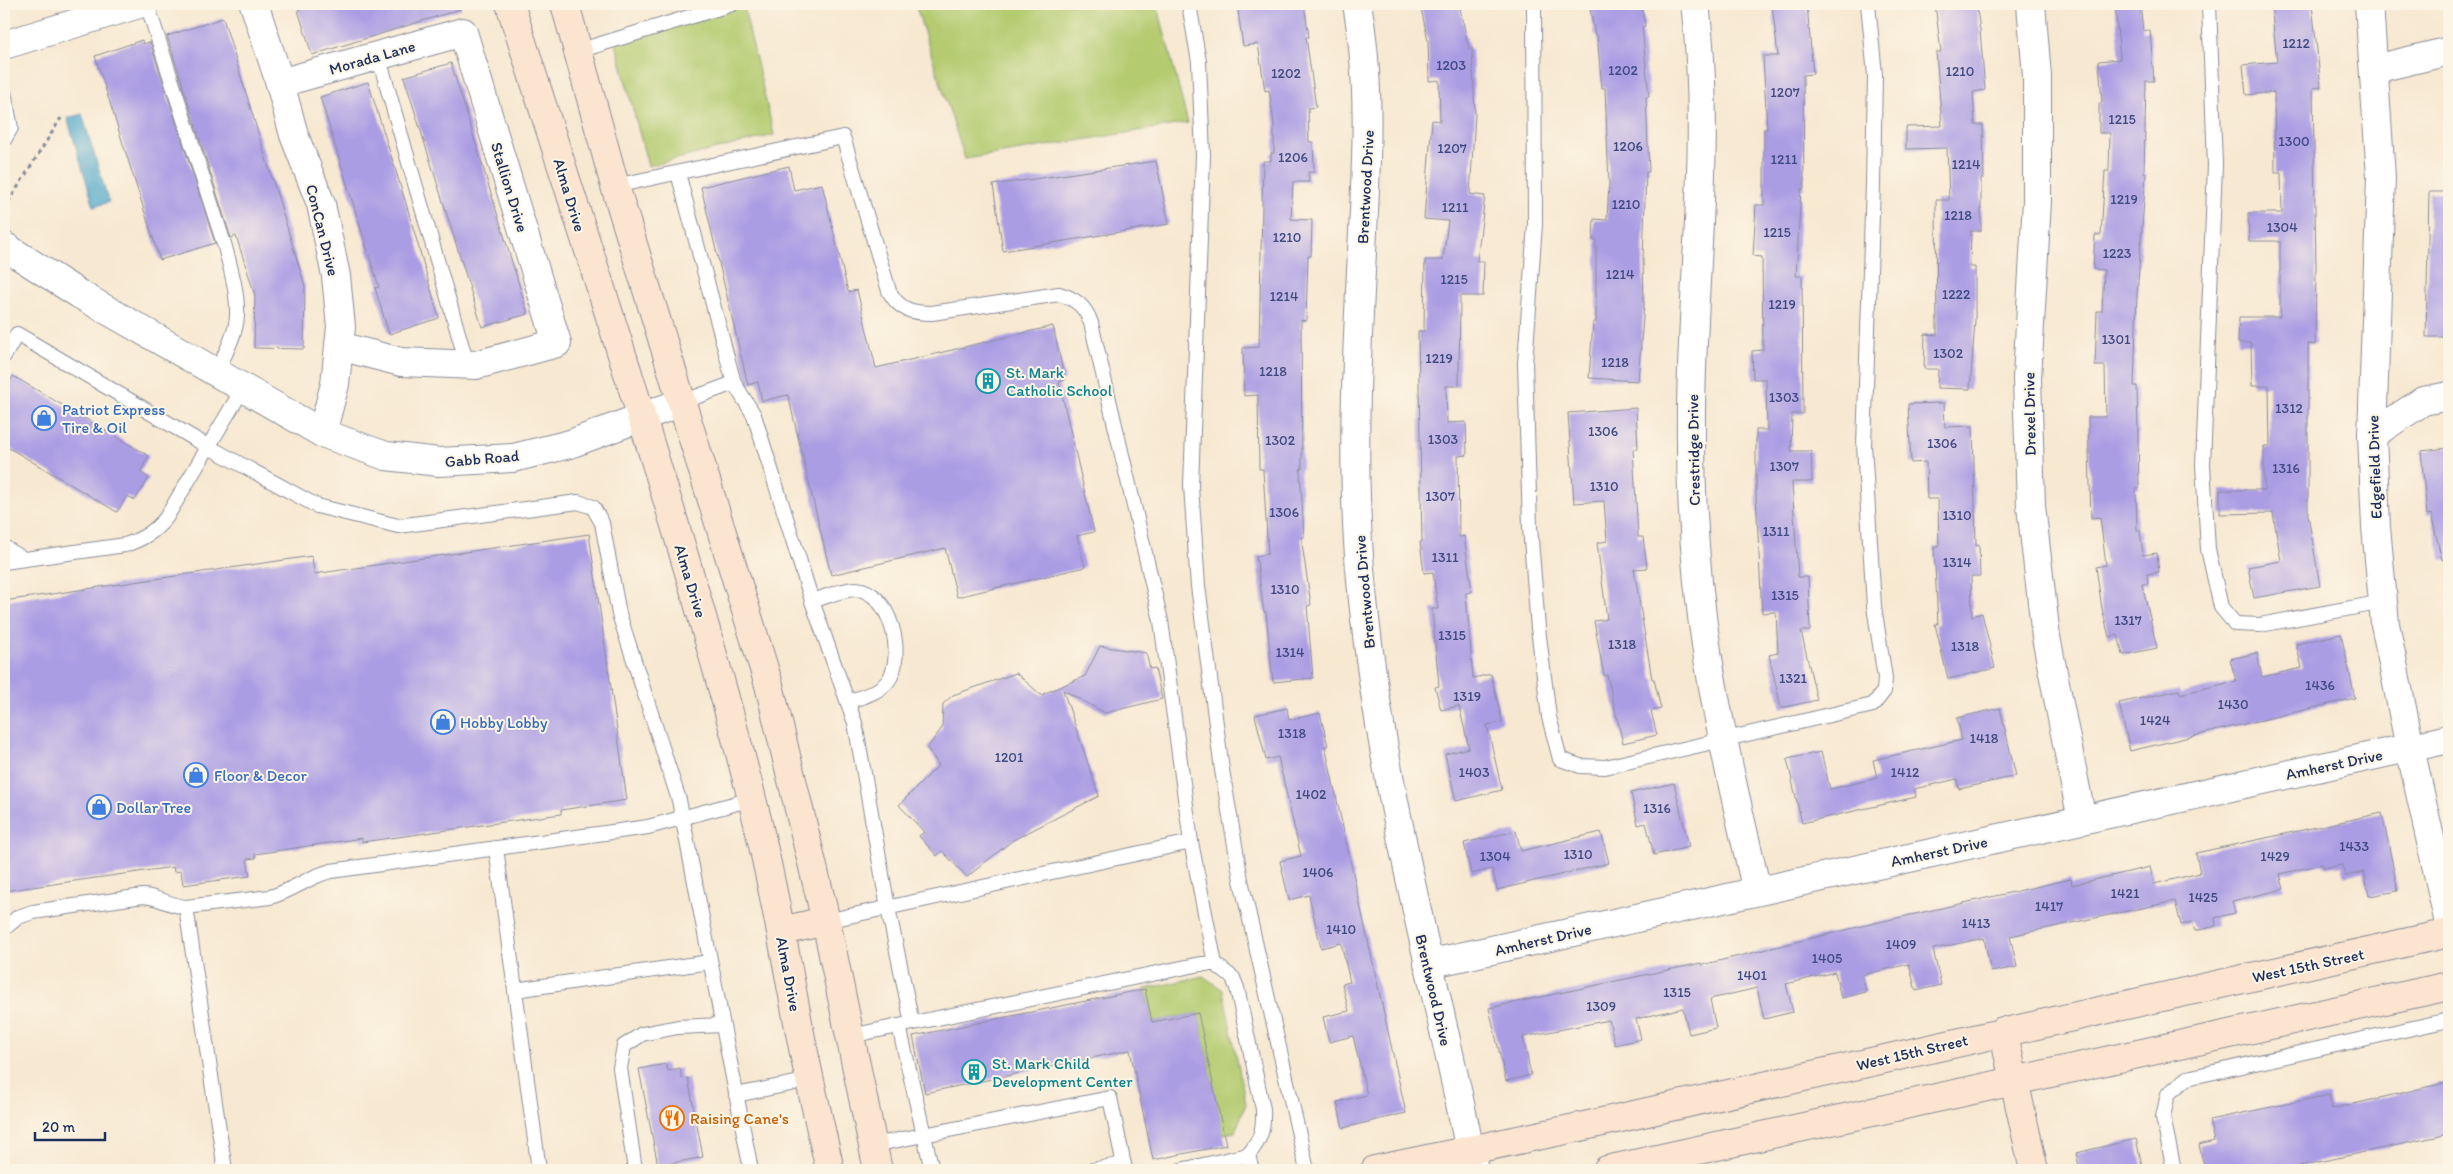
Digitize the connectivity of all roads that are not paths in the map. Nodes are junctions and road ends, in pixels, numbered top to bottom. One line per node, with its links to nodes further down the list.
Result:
1 (139, 4): 16 (street)
2 (146, 4): 30 (lane)
3 (254, 4): 21 (street, ConCan Drive)
4 (510, 4): 35 (main road, Alma Drive)
5 (565, 4): 17 (main road)
6 (732, 4): 17 (lane)
7 (1189, 4): 89 (lane)
8 (1357, 4): 64 (street, Brentwood Drive)
9 (1534, 4): 46 (lane)
10 (1695, 4): 46 (street, Crestridge Drive)
11 (1868, 4): 46 (lane)
12 (2031, 4): 50 (street, Drexel Drive)
13 (2209, 4): 43 (lane)
14 (2370, 4): 20 (street, Edgefield Drive)
15 (463, 32): 19 (street, Morada Lane); 29 (street, Stallion Drive)
16 (4, 45)
17 (578, 51): 25 (main road)
18 (2449, 51): 20 (street)
19 (378, 55): 21 (street, Morada Lane); 29 (lane)
20 (2375, 69): 37 (street, Edgefield Drive)
21 (280, 83): 27 (street, ConCan Drive)
22 (4, 92): 23 (lane)
23 (4, 140)
24 (678, 173): 25 (lane); 31 (lane); 51 (lane)
25 (615, 186): 34 (main road)
26 (4, 246): 30 (street, Gabb Road)
27 (339, 346): 29 (street); 36 (street, ConCan Drive)
28 (4, 356): 38 (lane)
29 (467, 364)
30 (217, 372): 32 (street, Gabb Road)
31 (734, 383): 34 (lane); 42 (lane)
32 (242, 390): 36 (street, Gabb Road); 38 (lane)
33 (2449, 396): 37 (street)
34 (682, 402): 35 (street, Gabb Road); 57 (main road)
35 (640, 418): 36 (street, Gabb Road); 48 (main road, Alma Drive)
36 (322, 433)
37 (2372, 435): 43 (street, Edgefield Drive)
38 (207, 446): 40 (lane); 49 (lane)
39 (4, 547): 40 (lane)
40 (24, 559): 41 (lane)
41 (4, 562)
42 (812, 601): 44 (lane); 44 (lane)
43 (2384, 602): 47 (street, Edgefield Drive)
44 (848, 702): 56 (lane)
45 (2449, 739): 47 (street, Amherst Drive)
46 (1724, 740): 53 (street, Crestridge Drive)
47 (2410, 748): 50 (street, Amherst Drive); 54 (street, Edgefield Drive)
48 (752, 799): 49 (lane); 60 (main road, Alma Drive)
49 (683, 819): 52 (lane); 62 (lane)
50 (2082, 820): 53 (street, Amherst Drive)
51 (1191, 842): 56 (lane); 63 (lane)
52 (496, 848): 55 (lane); 66 (lane)
53 (1756, 892): 64 (street, Amherst Drive)
54 (2446, 893): 58 (street, Edgefield Drive)
55 (186, 907): 59 (lane); 80 (lane)
56 (888, 908): 57 (lane); 69 (lane)
57 (826, 921): 60 (main road); 71 (main road)
58 (2449, 923)
59 (4, 929)
60 (781, 931): 72 (main road, Alma Drive)
61 (2449, 934): 70 (main road, West 15th Street)
62 (710, 962): 66 (lane); 68 (lane)
63 (1215, 964): 69 (lane); 76 (lane)
64 (1428, 964): 78 (street, Brentwood Drive)
65 (2449, 986): 73 (main road)
66 (515, 990): 81 (lane)
67 (2449, 1020): 93 (lane)
68 (722, 1024): 74 (lane); 82 (lane)
69 (905, 1025): 71 (lane); 75 (lane)
70 (2003, 1032): 73 (main road); 78 (main road, West 15th Street)
71 (850, 1036): 77 (main road)
72 (810, 1080): 74 (lane); 84 (main road, Alma Drive)
73 (2014, 1080): 91 (main road); 92 (main road)
74 (736, 1095): 83 (lane)
75 (924, 1135): 77 (lane); 79 (lane); 85 (lane)
76 (1248, 1156): 87 (lane); 88 (lane)
77 (875, 1158)
78 (1472, 1160): 90 (main road, West 15th Street)
79 (1124, 1167): 86 (lane)
80 (225, 1170)
81 (539, 1170)
82 (635, 1170)
83 (751, 1170)
84 (830, 1170)
85 (932, 1170)
86 (1092, 1170)
87 (1180, 1170)
88 (1252, 1170)
89 (1307, 1170)
90 (1375, 1170)
91 (1607, 1170)
92 (2034, 1170)
93 (2174, 1170)

